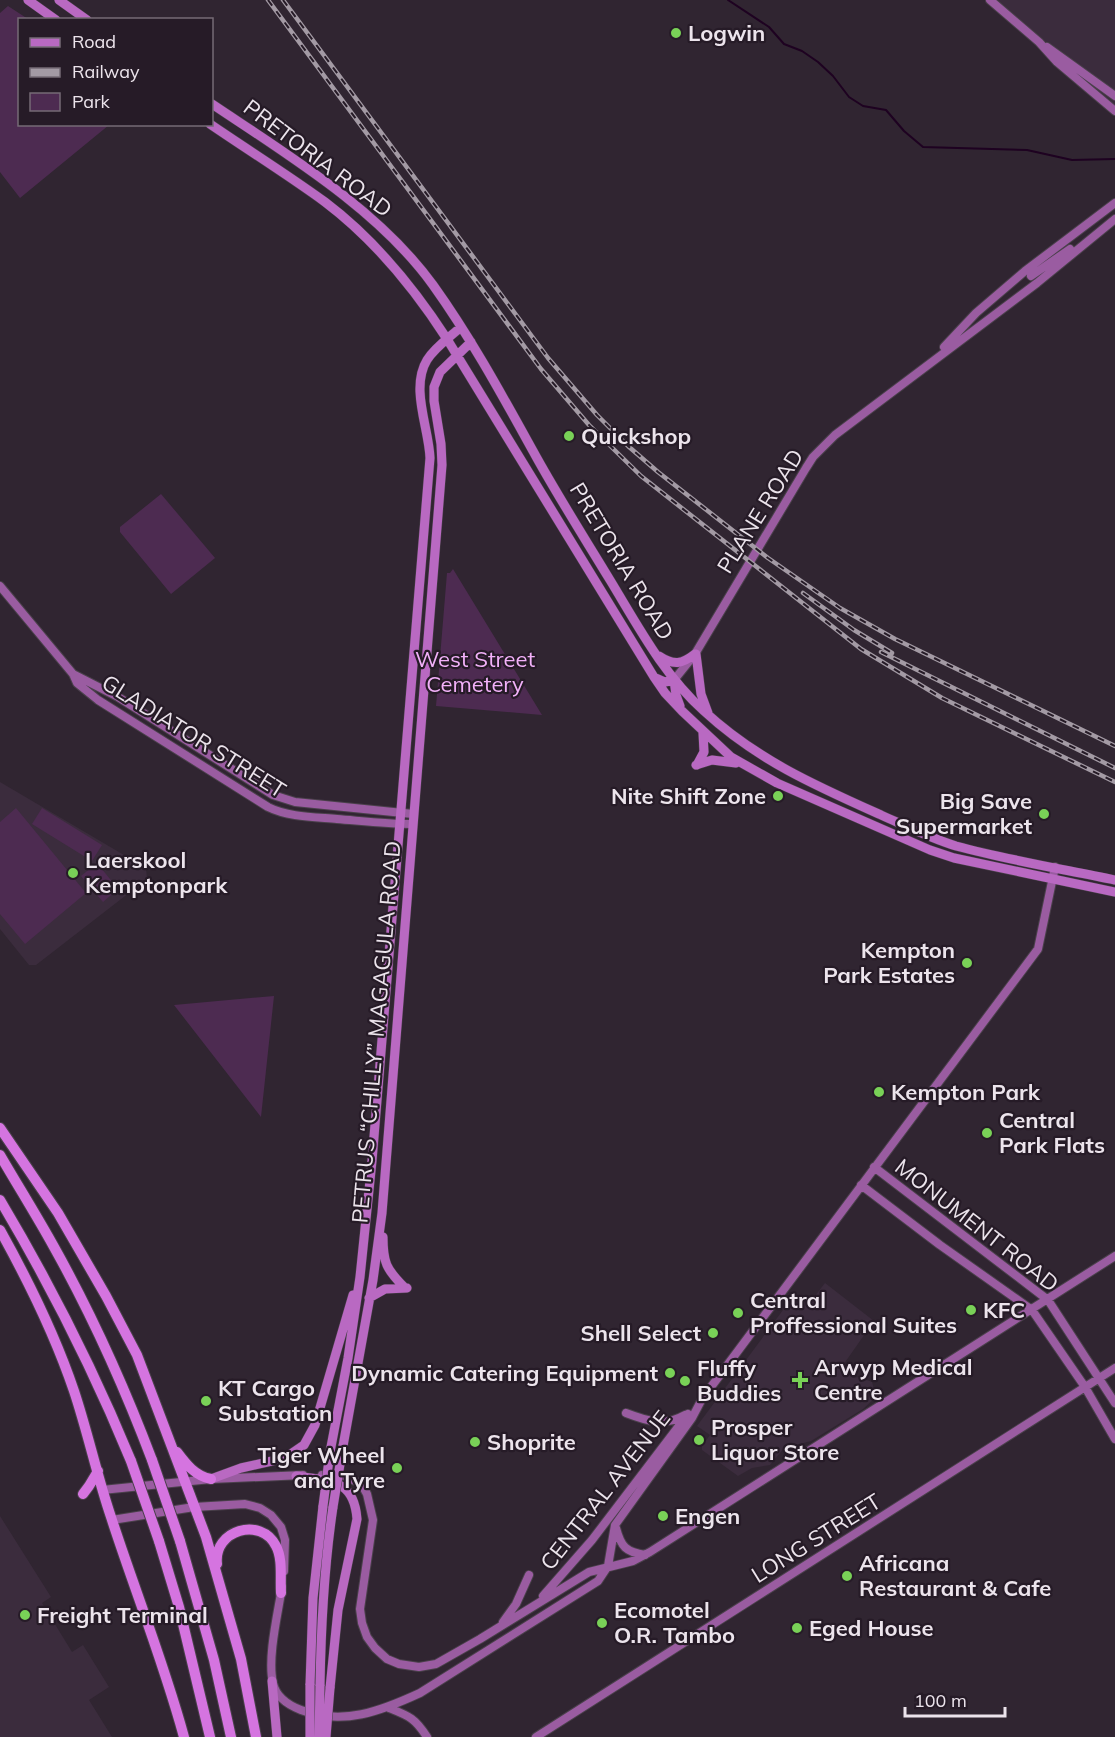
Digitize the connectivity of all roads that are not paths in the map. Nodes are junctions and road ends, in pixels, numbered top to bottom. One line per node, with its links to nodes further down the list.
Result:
1 (28, 0): 4 (main road)
2 (59, 0): 5 (main road)
3 (990, 0): 6 (main road)
4 (53, 18)
5 (84, 18)
6 (1039, 42): 7 (main road); 9 (main road)
7 (1115, 96)
8 (213, 105): 15 (main road, PRETORIA ROAD)
9 (1115, 111)
10 (213, 126): 16 (main road, PRETORIA ROAD)
11 (1115, 203): 21 (main road, PLANE ROAD)
12 (1115, 219): 13 (main road, PLANE ROAD)
13 (1094, 235): 14 (main road); 21 (main road, PLANE ROAD)
14 (1030, 276)
15 (461, 327): 16 (main road); 17 (main road, PRETORIA ROAD)
16 (447, 339): 18 (main road, PRETORIA ROAD); 39 (main road, PETRUS “CHILLY” MAGAGULA ROAD)
17 (471, 342): 18 (main road); 22 (main road, PRETORIA ROAD)
18 (456, 356): 19 (main road, PRETORIA ROAD); 20 (main road)
19 (466, 370): 20 (main road); 23 (main road, PRETORIA ROAD)
20 (440, 372): 41 (main road, PETRUS “CHILLY” MAGAGULA ROAD)
21 (902, 384): 26 (main road, PLANE ROAD)
22 (546, 474): 23 (main road); 25 (main road, PRETORIA ROAD)
23 (532, 479): 28 (main road, PRETORIA ROAD)
24 (0, 586): 27 (main road, GLADIATOR STREET)
25 (655, 653): 26 (main road); 29 (main road, PRETORIA ROAD)
26 (695, 654): 29 (main road, PLANE ROAD); 32 (main road)
27 (73, 674): 30 (main road, GLADIATOR STREET); 33 (main road, GLADIATOR STREET)
28 (654, 677): 29 (main road); 31 (main road, PRETORIA ROAD)
29 (675, 680): 31 (main road); 32 (main road, PRETORIA ROAD)
30 (134, 707): 33 (main road); 36 (main road, GLADIATOR STREET)
31 (682, 711): 34 (main road, PRETORIA ROAD)
32 (709, 716): 43 (main road, PRETORIA ROAD)
33 (126, 719): 38 (main road, GLADIATOR STREET)
34 (703, 733): 35 (main road, PRETORIA ROAD); 35 (main road)
35 (744, 765): 44 (main road, PRETORIA ROAD)
36 (273, 795): 37 (main road, GLADIATOR STREET); 38 (main road)
37 (338, 806): 39 (main road, GLADIATOR STREET); 40 (main road)
38 (268, 807): 40 (main road, GLADIATOR STREET)
39 (402, 813): 41 (main road, GLADIATOR STREET); 42 (main road, PETRUS “CHILLY” MAGAGULA ROAD)
40 (337, 819): 42 (main road, GLADIATOR STREET)
41 (413, 819): 42 (main road, GLADIATOR STREET); 52 (main road, PETRUS “CHILLY” MAGAGULA ROAD)
42 (401, 824): 55 (main road, PETRUS “CHILLY” MAGAGULA ROAD)
43 (1054, 867): 44 (main road, CENTRAL AVENUE); 45 (main road, PRETORIA ROAD)
44 (1053, 878): 46 (main road, PRETORIA ROAD); 49 (main road, CENTRAL AVENUE)
45 (1115, 880)
46 (1115, 892)
47 (0, 1128): 67 (highway)
48 (0, 1155): 91 (highway, bridge)
49 (874, 1167): 50 (main road, CENTRAL AVENUE); 57 (main road, MONUMENT ROAD)
50 (861, 1185): 58 (main road, MONUMENT ROAD); 62 (main road, CENTRAL AVENUE)
51 (0, 1200): 90 (highway, bridge)
52 (382, 1213): 56 (main road, PETRUS “CHILLY” MAGAGULA ROAD); 56 (main road)
53 (0, 1230): 69 (highway)
54 (1115, 1256): 57 (main road)
55 (360, 1278): 71 (main road); 75 (main road, PETRUS “CHILLY” MAGAGULA ROAD, bridge)
56 (369, 1298): 75 (main road, PETRUS “CHILLY” MAGAGULA ROAD, bridge)
57 (1048, 1300): 58 (main road); 60 (main road, MONUMENT ROAD)
58 (1032, 1310): 61 (main road, MONUMENT ROAD); 79 (main road)
59 (1115, 1368): 60 (main road, LONG STREET)
60 (1099, 1378): 61 (main road, LONG STREET); 63 (main road, MONUMENT ROAD)
61 (1084, 1387): 66 (main road, MONUMENT ROAD); 98 (main road, LONG STREET)
62 (702, 1399): 64 (main road, CENTRAL AVENUE); 68 (main road, CENTRAL AVENUE)
63 (1115, 1403)
64 (692, 1409): 65 (main road); 68 (main road, CENTRAL AVENUE)
65 (626, 1413)
66 (1115, 1439)
67 (171, 1442): 71 (highway); 72 (highway)
68 (667, 1446): 78 (main road); 84 (main road, CENTRAL AVENUE)
69 (98, 1471): 73 (highway); 74 (highway)
70 (296, 1476): 71 (main road); 85 (main road); 87 (main road)
71 (211, 1479): 72 (main road)
72 (186, 1482): 73 (main road); 76 (highway)
73 (102, 1490): 77 (highway)
74 (83, 1494)
75 (328, 1506): 87 (main road, PETRUS “CHILLY” MAGAGULA ROAD)
76 (194, 1507): 77 (main road); 82 (main road); 83 (highway)
77 (112, 1520): 89 (highway)
78 (615, 1525): 79 (main road); 80 (main road)
79 (645, 1554): 80 (main road)
80 (608, 1566): 84 (main road); 88 (main road)
81 (529, 1575): 85 (main road)
82 (281, 1593): 83 (highway); 86 (main road)
83 (224, 1595): 92 (highway)
84 (536, 1603): 85 (main road)
85 (501, 1625)
86 (272, 1681): 88 (main road); 93 (main road)
87 (320, 1686): 94 (main road, PETRUS “CHILLY” MAGAGULA ROAD, bridge); 95 (main road, PETRUS “CHILLY” MAGAGULA ROAD, bridge); 96 (main road, bridge)
88 (389, 1708): 97 (main road)
89 (184, 1737)
90 (210, 1737)
91 (231, 1737)
92 (256, 1737)
93 (277, 1737)
94 (310, 1737)
95 (319, 1737)
96 (326, 1737)
97 (427, 1737)
98 (536, 1737)

